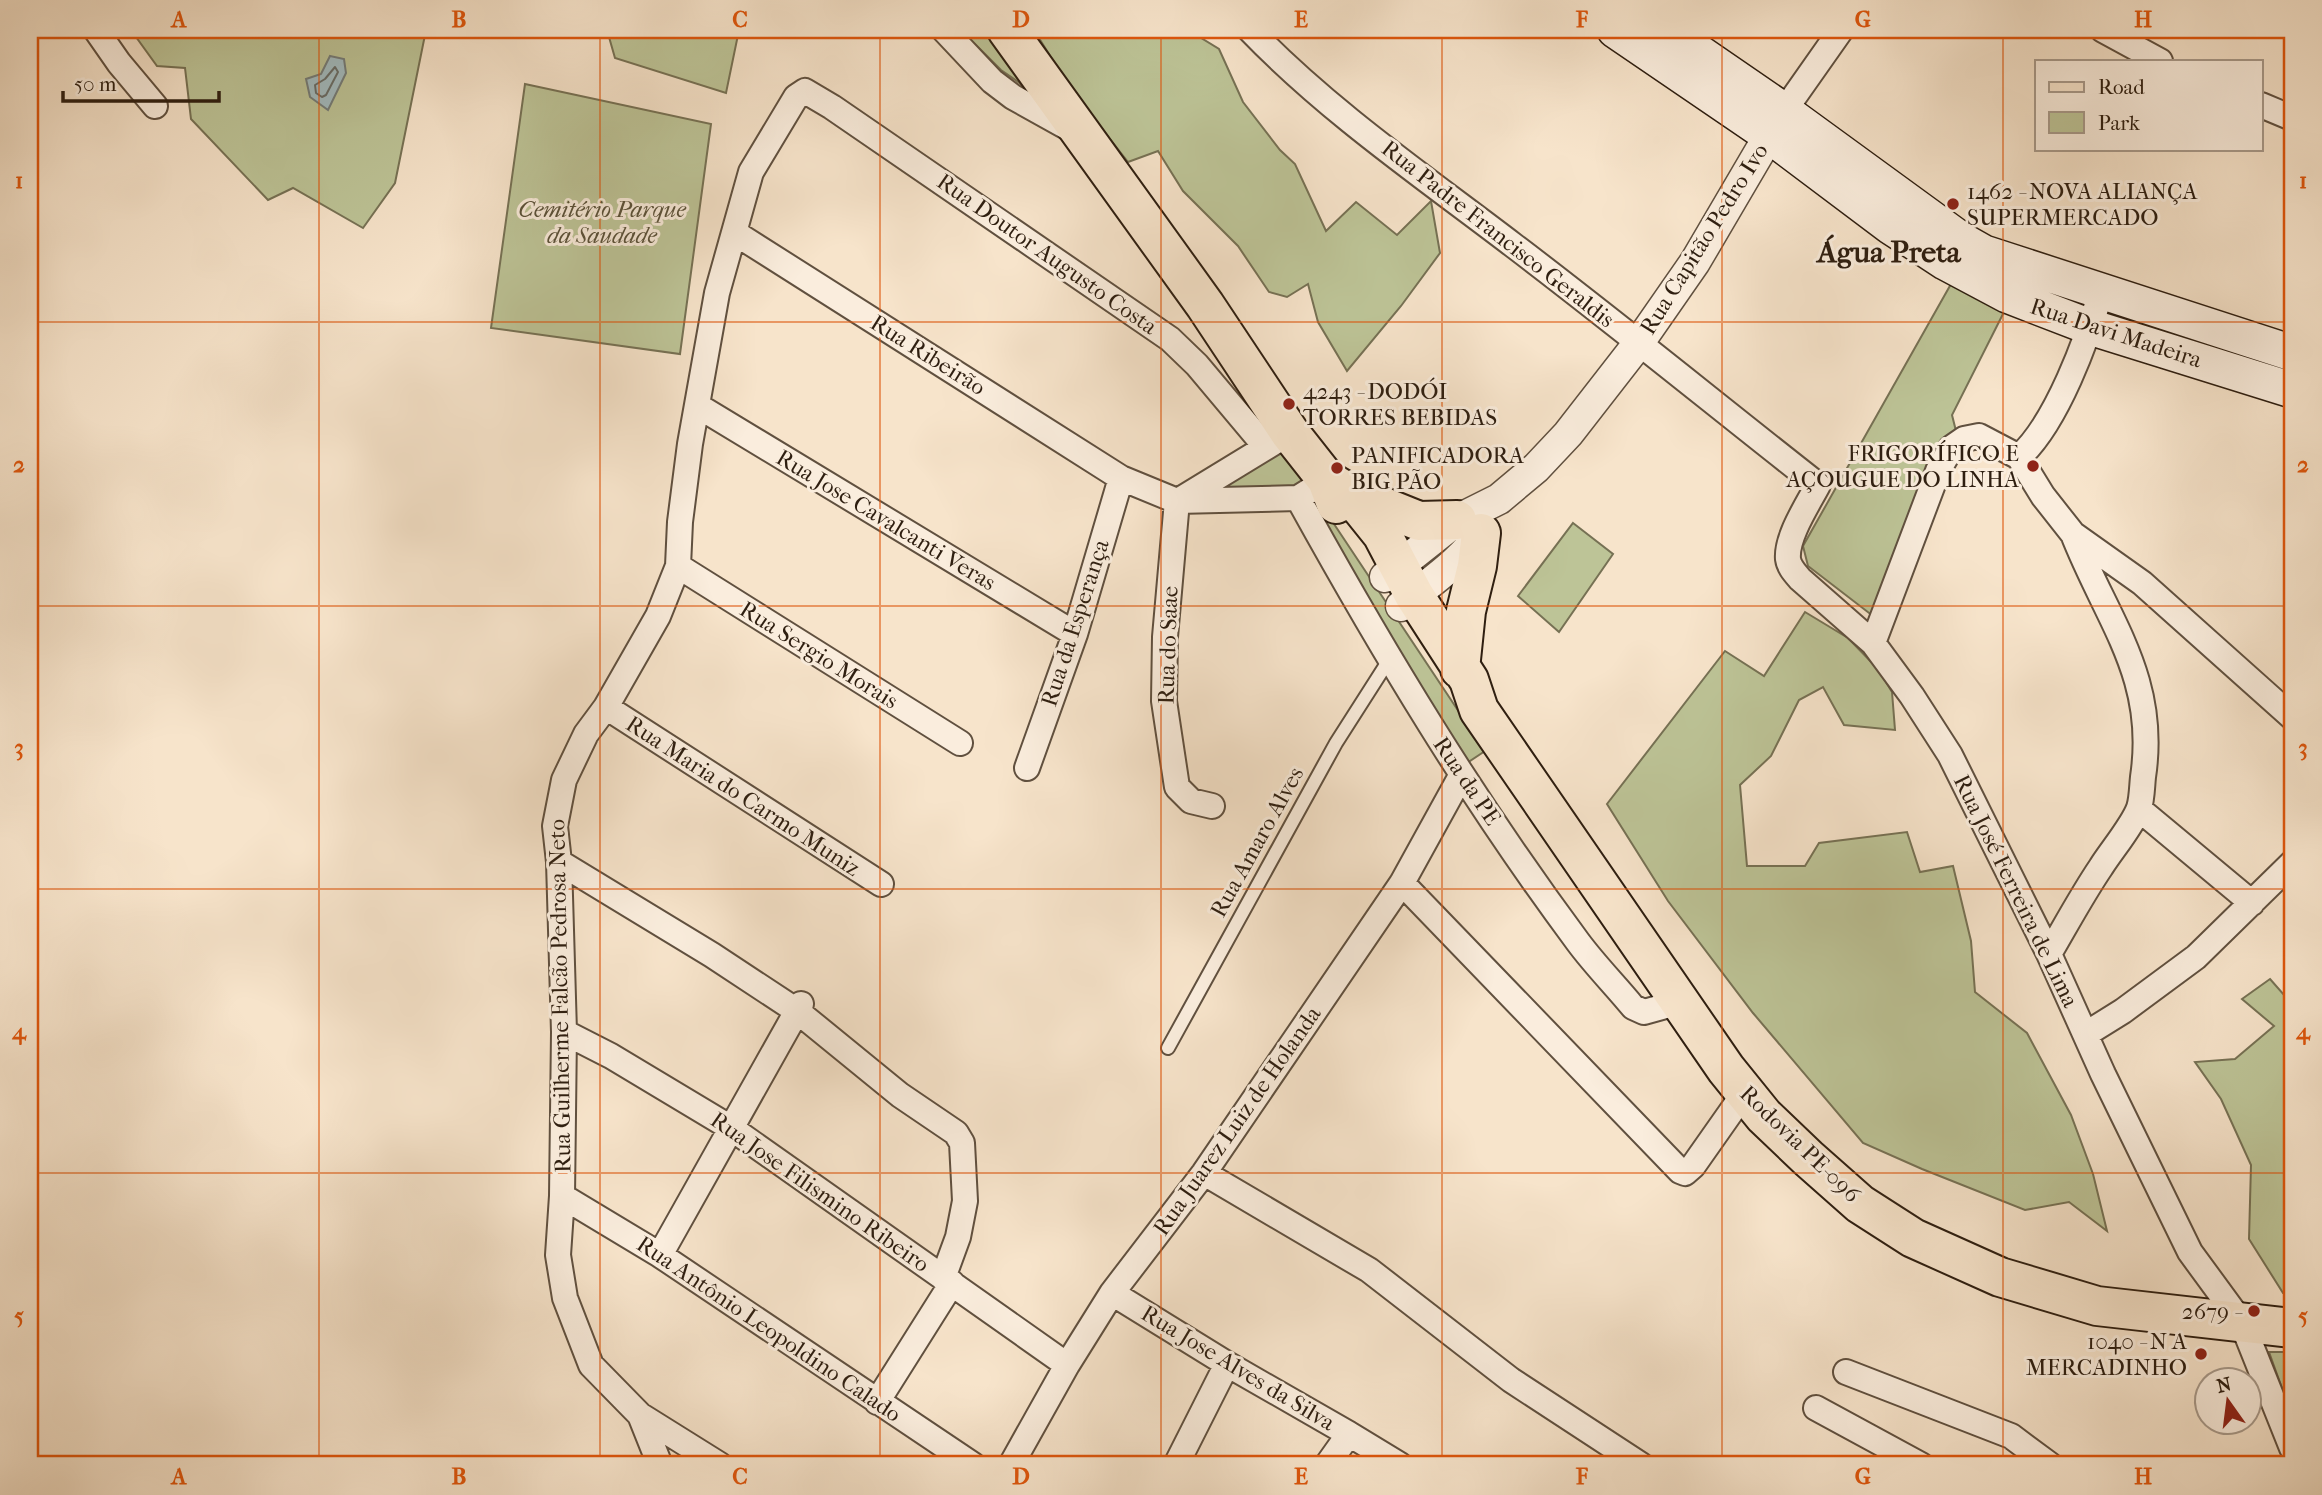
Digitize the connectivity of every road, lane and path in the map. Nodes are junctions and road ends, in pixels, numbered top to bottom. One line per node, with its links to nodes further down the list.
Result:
1 (96, 30): 12 (street)
2 (944, 30): 15 (street)
3 (1007, 30): 15 (main road)
4 (1250, 30): 19 (street, Rua Padre Francisco Geraldis)
5 (1615, 30): 14 (main road)
6 (1666, 30): 14 (main road)
7 (1841, 30): 14 (street, Rua Capitão Pedro Ivo)
8 (2103, 30): 9 (street)
9 (2158, 60)
10 (805, 90): 16 (street, Rua Guilherme Falcão Pedrosa Neto); 23 (street, Rua Doutor Augusto Costa)
11 (2262, 105): 13 (street)
12 (155, 106)
13 (2292, 118)
14 (1777, 123): 17 (main road, Rua Davi Madeira); 18 (main road, Rua Davi Madeira); 19 (street, Rua Capitão Pedro Ivo)
15 (1087, 138): 23 (main road)
16 (735, 233): 22 (street, Rua Guilherme Falcão Pedrosa Neto); 25 (street, Rua Ribeirão)
17 (2102, 289): 18 (street); 20 (main road, Rua Davi Madeira)
18 (2090, 327): 21 (main road, Rua Davi Madeira); 24 (street)
19 (1638, 344): 26 (street, Rua Padre Francisco Geraldis); 29 (street, Rua Capitão Pedro Ivo)
20 (2292, 353)
21 (2292, 390)
22 (698, 405): 31 (street, Rua Guilherme Falcão Pedrosa Neto); 33 (street, Rua Jose Cavalcanti Veras)
23 (1278, 440): 27 (main road); 28 (street)
24 (2019, 457): 30 (street); 34 (street)
25 (1121, 478): 28 (street, Rua Ribeirão); 33 (street, Rua da Esperança)
26 (1818, 485): 34 (street, Rua José Ferreira de Lima)
27 (1325, 490): 28 (street); 29 (main road); 32 (main road); 35 (street, Rua da PE)
28 (1177, 502): 43 (street, Rua do Saae)
29 (1469, 526): 32 (street, Rua Capitão Pedro Ivo); 36 (main road)
30 (2073, 534): 39 (street); 44 (street)
31 (678, 566): 37 (street, Rua Guilherme Falcão Pedrosa Neto); 40 (street, Rua Sergio Morais)
32 (1400, 587): 36 (main road); 38 (main road)
33 (1075, 634): 41 (street, Rua da Esperança)
34 (1873, 643): 50 (street, Rua José Ferreira de Lima)
35 (1389, 660): 42 (street, Rua da PE); 55 (lane, Rua Amaro Alves)
36 (1460, 669): 38 (main road)
37 (606, 707): 45 (street, Rua Guilherme Falcão Pedrosa Neto); 48 (street, Rua Maria do Carmo Muniz)
38 (1479, 710): 51 (main road, Rodovia PE-096)
39 (2292, 717)
40 (960, 743)
41 (1027, 768)
42 (1461, 776): 47 (street, Rua Juarez Luiz de Holanda); 51 (street, Rua da PE)
43 (1212, 806)
44 (2139, 809): 49 (street); 50 (street)
45 (559, 862): 52 (street); 53 (street, Rua Guilherme Falcão Pedrosa Neto)
46 (2292, 863): 49 (street)
47 (1402, 883): 56 (street); 58 (street, Rua Juarez Luiz de Holanda)
48 (881, 884)
49 (2252, 903): 54 (street)
50 (2049, 954): 54 (street, Rua José Ferreira de Lima)
51 (1680, 1002): 56 (main road, Rodovia PE-096)
52 (799, 1007): 57 (street); 61 (street)
53 (564, 1032): 57 (street, Rua Jose Filismino Ribeiro); 59 (street, Rua Guilherme Falcão Pedrosa Neto)
54 (2086, 1034): 63 (street, Rua José Ferreira de Lima)
55 (1167, 1048)
56 (1745, 1092): 63 (main road, Rodovia PE-096)
57 (731, 1128): 60 (street); 61 (street, Rua Jose Filismino Ribeiro)
58 (1204, 1173): 62 (street, Rua Juarez Luiz de Holanda); 80 (street)
59 (562, 1196): 60 (street, Rua Antônio Leopoldino Calado); 70 (street, Rua Guilherme Falcão Pedrosa Neto)
60 (660, 1255): 68 (street, Rua Antônio Leopoldino Calado)
61 (948, 1280): 66 (street, Rua Jose Filismino Ribeiro); 68 (street)
62 (1112, 1293): 65 (street, Rua Jose Alves da Silva); 66 (street, Rua Juarez Luiz de Holanda)
63 (2242, 1324): 64 (main road, Rodovia PE-096); 72 (street, Rua José Ferreira de Lima)
64 (2292, 1328)
65 (1227, 1364): 71 (street, Rua Jose Alves da Silva); 77 (street)
66 (1068, 1365): 76 (street, Rua Juarez Luiz de Holanda)
67 (1846, 1372): 82 (street)
68 (877, 1402): 75 (street, Rua Antônio Leopoldino Calado)
69 (1816, 1408): 81 (street)
70 (640, 1415): 73 (street, Rua Guilherme Falcão Pedrosa Neto); 74 (street)
71 (1349, 1434): 78 (street); 79 (street, Rua Jose Alves da Silva)
72 (2292, 1448)
73 (660, 1465)
74 (720, 1465)
75 (973, 1465)
76 (1012, 1465)
77 (1176, 1465)
78 (1327, 1465)
79 (1399, 1465)
80 (1641, 1465)
81 (1921, 1465)
82 (2050, 1465)

